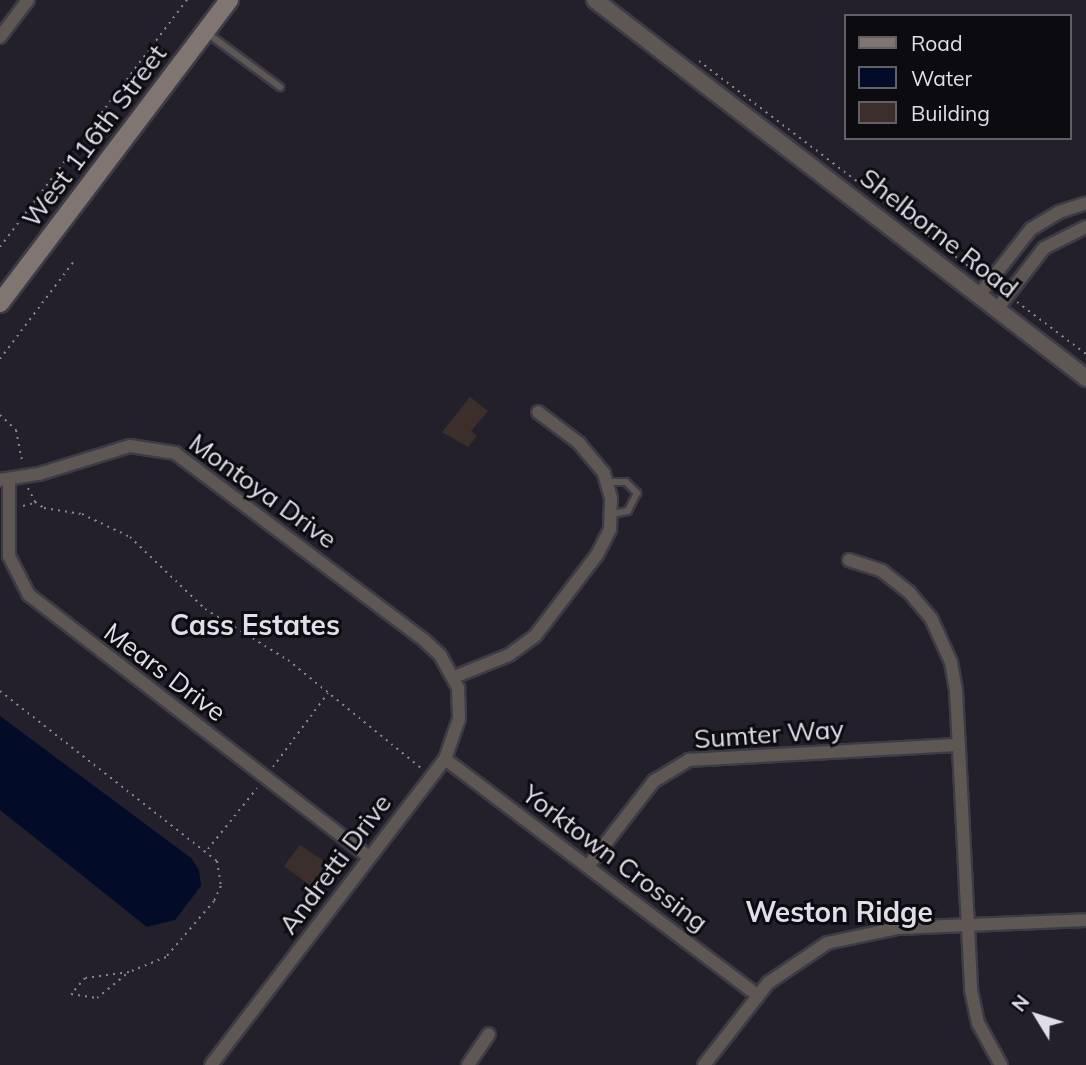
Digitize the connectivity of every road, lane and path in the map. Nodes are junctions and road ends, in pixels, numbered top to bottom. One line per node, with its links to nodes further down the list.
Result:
1 (28, 0): 6 (street)
2 (187, 0): 11 (path)
3 (229, 0): 5 (main road, West 116th Street)
4 (595, 0): 13 (street, Shelborne Road)
5 (205, 32): 8 (lane); 15 (main road, West 116th Street)
6 (0, 37)
7 (696, 59): 13 (path)
8 (279, 87)
9 (1086, 203): 13 (street)
10 (1086, 226): 14 (street)
11 (0, 247)
12 (74, 261): 18 (path)
13 (984, 288): 16 (street, Shelborne Road)
14 (1007, 295): 16 (street); 17 (path)
15 (0, 303)
16 (997, 309): 19 (street, Shelborne Road)
17 (1086, 354)
18 (0, 359)
19 (1086, 378)
20 (538, 412): 24 (street)
21 (0, 415): 22 (path)
22 (25, 477): 23 (street, Montoya Drive); 27 (street, Montoya Drive); 31 (path)
23 (3, 478): 32 (street, Mears Drive)
24 (608, 482): 25 (street); 25 (lane)
25 (612, 514): 27 (street)
26 (849, 560): 29 (street)
27 (454, 677): 30 (street, Andretti Drive)
28 (0, 691): 36 (path)
29 (959, 745): 33 (street, Sumter Way); 35 (street)
30 (445, 759): 31 (street, Andretti Drive); 33 (street, Yorktown Crossing)
31 (431, 775): 32 (street, Andretti Drive)
32 (369, 857): 39 (street, Andretti Drive)
33 (588, 866): 37 (street, Yorktown Crossing)
34 (1086, 920): 35 (street)
35 (968, 926): 37 (street); 42 (street)
36 (128, 972): 36 (path)
37 (757, 995): 41 (street)
38 (489, 1034): 40 (street)
39 (211, 1065)
40 (468, 1065)
41 (705, 1065)
42 (1001, 1065)

